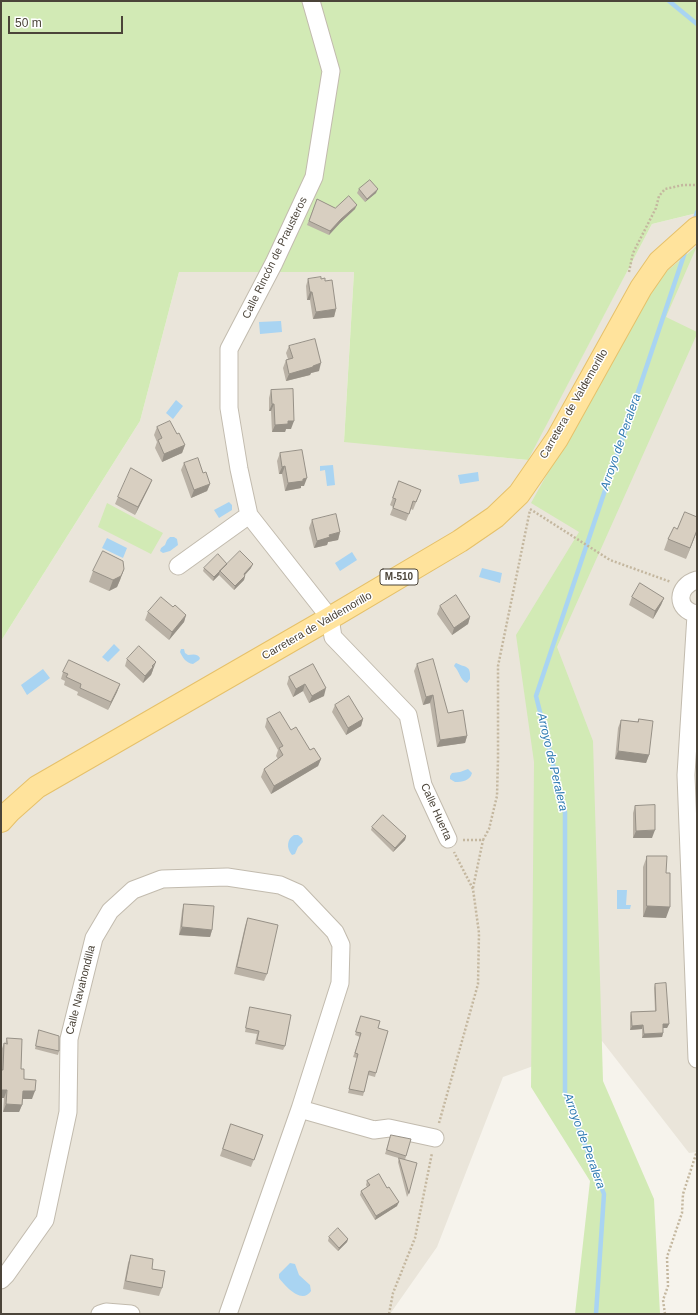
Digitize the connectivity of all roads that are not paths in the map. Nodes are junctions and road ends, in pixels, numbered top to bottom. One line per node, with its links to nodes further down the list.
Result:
1 (311, 1): 3 (street, Calle Rincón de Prausteros)
2 (697, 228): 7 (main road, Carretera de Valdemorillo / M-510)
3 (249, 515): 4 (street); 7 (street, Calle Rincón de Prausteros)
4 (178, 566)
5 (691, 584): 6 (street)
6 (697, 614): 10 (street)
7 (330, 618): 8 (main road, Carretera de Valdemorillo / M-510); 9 (street, Calle Huerta)
8 (4, 812)
9 (448, 839)
10 (697, 1059)
11 (300, 1109): 12 (street); 13 (street, Calle Navahondilla); 16 (street, Calle Navahondilla)
12 (435, 1138)
13 (1, 1280)
14 (100, 1314): 15 (street)
15 (130, 1314)
16 (228, 1314)

